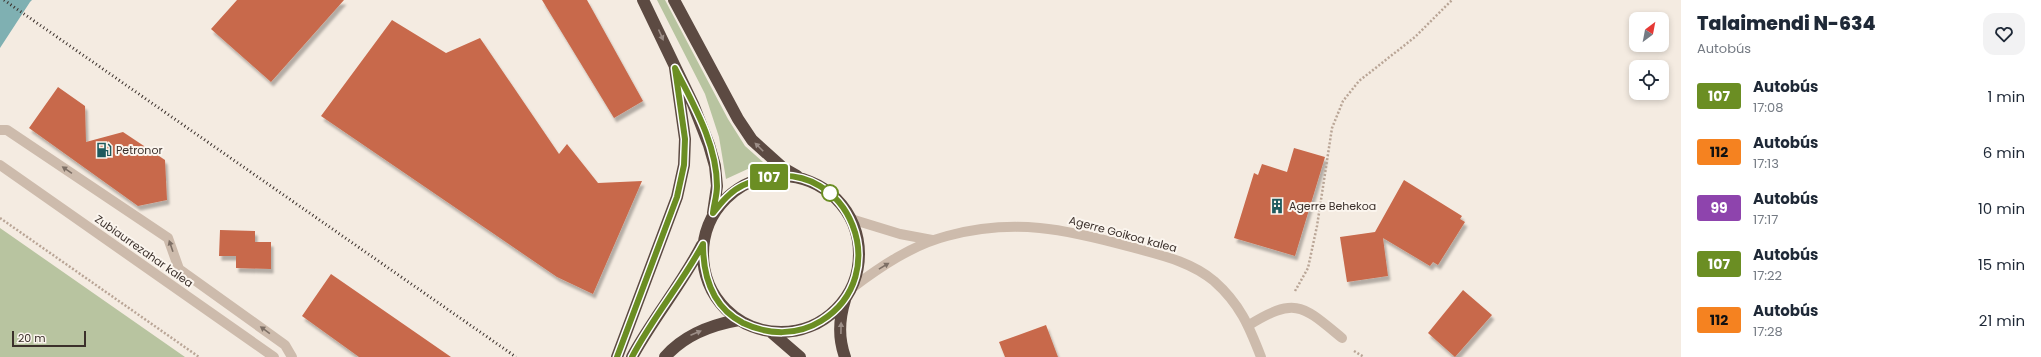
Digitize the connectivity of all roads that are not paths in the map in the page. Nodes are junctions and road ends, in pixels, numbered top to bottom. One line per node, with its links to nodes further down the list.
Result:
1 (643, 0): 3 (highway, one-way to 3)
2 (674, 0): 6 (highway, one-way to 2)
3 (675, 68): 7 (highway); 19 (highway)
4 (0, 130): 18 (street, one-way to 4)
5 (0, 164): 17 (street, Zubiaurrezahar kalea)
6 (801, 178): 7 (highway); 8 (highway)
7 (713, 213): 10 (highway)
8 (851, 219): 9 (street); 11 (highway)
9 (932, 240): 11 (street, one-way to 9); 14 (street, Agerre Goikoa kalea)
10 (703, 244): 13 (highway); 20 (highway)
11 (852, 288): 12 (highway)
12 (845, 299): 15 (highway); 23 (highway, one-way to 12)
13 (739, 320): 15 (highway); 21 (highway, one-way to 13)
14 (1249, 325): 16 (street); 24 (street, Agerre Goikoa kalea)
15 (771, 332): 22 (highway)
16 (1342, 338)
17 (274, 357)
18 (292, 357)
19 (617, 357)
20 (632, 357)
21 (665, 357)
22 (800, 357)
23 (845, 357)
24 (1261, 357)

